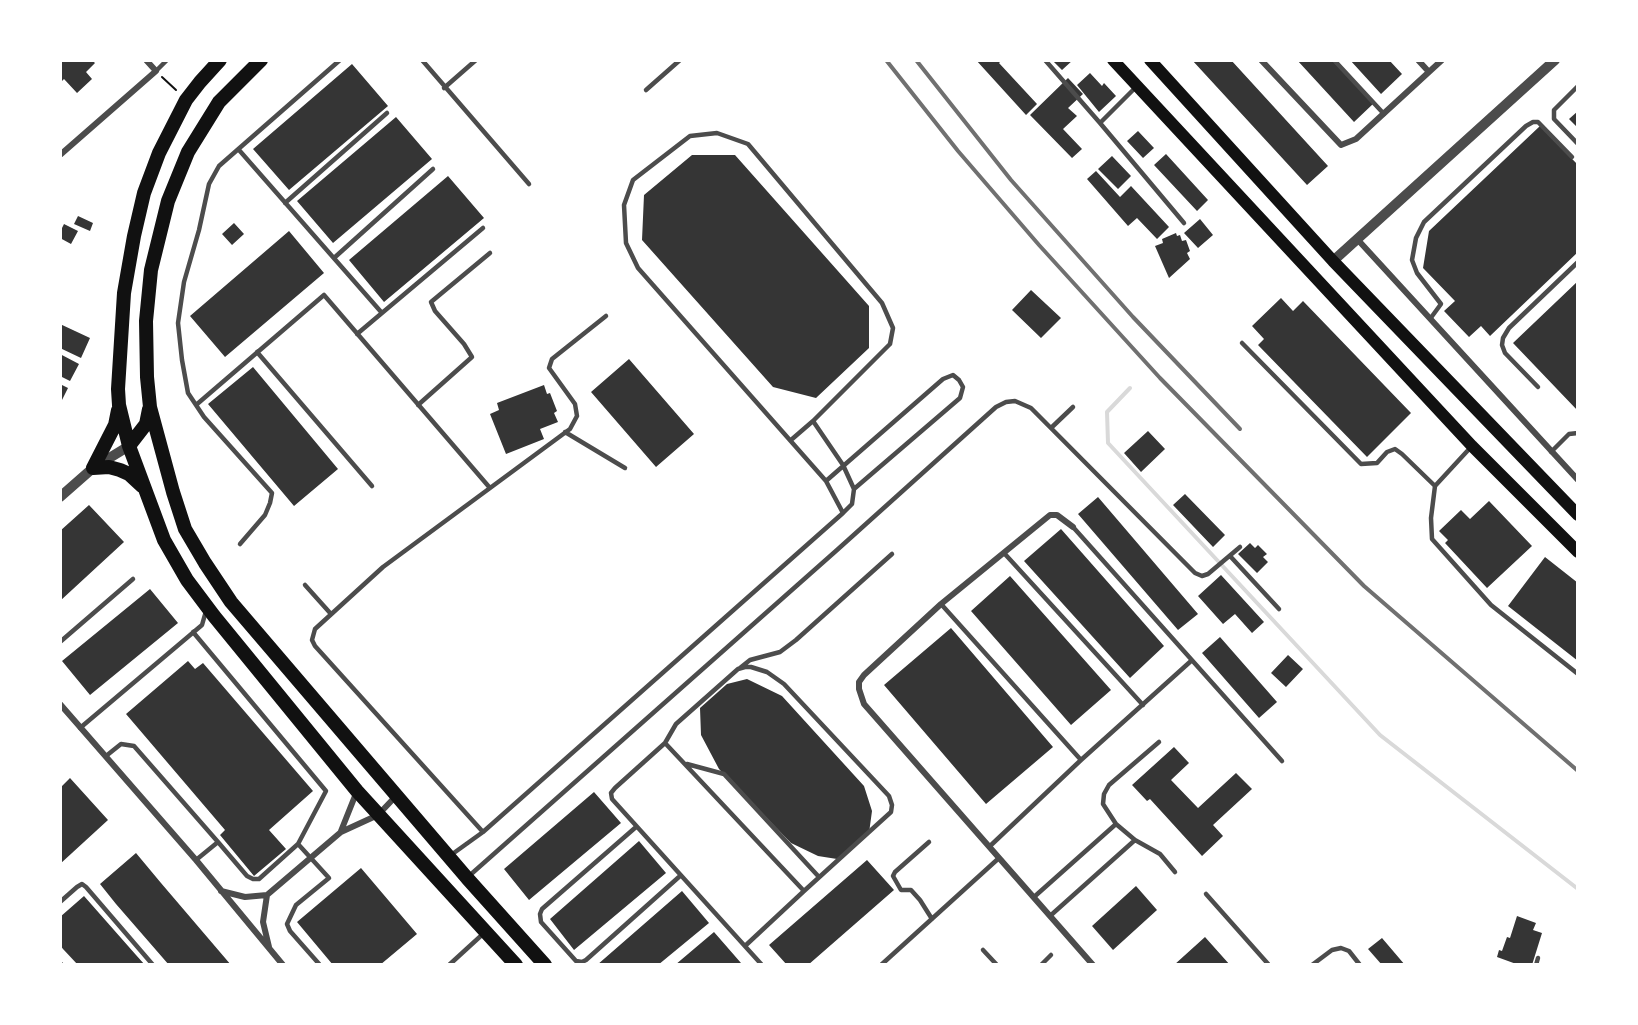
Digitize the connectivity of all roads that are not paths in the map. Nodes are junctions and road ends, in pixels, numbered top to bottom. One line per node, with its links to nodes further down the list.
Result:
1 (146, 60): 17 (street)
2 (167, 60): 17 (lane)
3 (220, 60): 47 (main road)
4 (261, 60): 50 (main road)
5 (340, 60): 27 (lane)
6 (422, 60): 21 (lane)
7 (476, 60): 21 (lane)
8 (680, 60): 22 (lane)
9 (1045, 60): 25 (lane)
10 (1113, 60): 19 (main road)
11 (1150, 60): 38 (main road)
12 (1262, 60): 24 (street)
13 (1334, 60): 24 (lane)
14 (1418, 60): 18 (street)
15 (1442, 60): 18 (street)
16 (1555, 60): 35 (street)
17 (156, 71): 28 (street)
18 (1429, 72): 24 (street)
19 (1137, 86): 25 (lane); 58 (main road)
20 (1578, 86): 26 (lane)
21 (444, 88): 31 (lane)
22 (646, 90)
23 (387, 112): 32 (lane)
24 (1384, 114)
25 (1100, 123): 33 (lane)
26 (1578, 144)
27 (239, 150): 32 (lane); 48 (lane)
28 (60, 155)
29 (1572, 157): 42 (lane)
30 (433, 169): 37 (lane)
31 (529, 184)
32 (285, 203): 37 (lane)
33 (1184, 223)
34 (483, 228): 40 (lane)
35 (1358, 240): 38 (street); 42 (street)
36 (490, 253): 49 (lane)
37 (334, 258): 40 (lane)
38 (1333, 261): 72 (main road)
39 (1578, 262): 46 (lane)
40 (382, 313): 43 (lane)
41 (606, 316): 54 (lane)
42 (1430, 319): 59 (street)
43 (357, 334): 45 (lane); 49 (lane)
44 (1242, 343): 66 (lane)
45 (257, 352): 48 (lane); 65 (lane)
46 (1538, 387)
47 (119, 405): 57 (main road); 61 (main road)
48 (196, 405): 74 (lane)
49 (418, 405): 68 (lane)
50 (150, 407): 57 (main road); 101 (main road)
51 (1073, 407): 53 (lane)
52 (813, 420): 56 (lane); 56 (lane); 60 (lane)
53 (1051, 428): 79 (lane); 119 (lane)
54 (565, 432): 62 (lane); 68 (lane)
55 (1578, 433): 59 (lane)
56 (791, 440): 64 (lane)
57 (129, 446): 61 (street); 67 (main road)
58 (1472, 446): 66 (lane); 77 (main road)
59 (1551, 452): 63 (street)
60 (843, 465): 64 (lane); 69 (lane); 69 (lane)
61 (93, 468): 67 (main road); 70 (street)
62 (625, 468)
63 (1578, 480)
64 (826, 481): 71 (lane)
65 (372, 486)
66 (1435, 486): 90 (lane)
67 (144, 488): 83 (main road)
68 (490, 488): 85 (lane)
69 (854, 489): 71 (lane)
70 (60, 497)
71 (843, 513): 106 (lane)
72 (1578, 515)
73 (1073, 527): 76 (street); 88 (lane)
74 (240, 544)
75 (1240, 547): 79 (lane)
76 (1005, 552): 82 (street); 92 (lane)
77 (1578, 552)
78 (892, 554): 89 (lane)
79 (1229, 557): 84 (lane)
80 (133, 579): 87 (lane)
81 (305, 585): 85 (lane)
82 (941, 604): 97 (lane); 111 (street)
83 (207, 607): 86 (lane); 100 (main road)
84 (1279, 609)
85 (331, 614): 106 (lane)
86 (193, 632): 93 (lane); 110 (lane)
87 (60, 642)
88 (1191, 661): 92 (lane); 98 (lane)
89 (738, 669): 95 (lane); 118 (lane)
90 (1578, 674)
91 (60, 704): 93 (street)
92 (1143, 705): 97 (lane)
93 (80, 728): 96 (street)
94 (1159, 742): 103 (lane)
95 (665, 743): 99 (lane); 104 (lane)
96 (106, 756): 108 (lane); 115 (street)
97 (1081, 760): 111 (lane)
98 (1282, 761)
99 (684, 763): 118 (lane); 121 (lane)
100 (357, 791): 102 (main road); 105 (street)
101 (397, 795): 102 (street); 112 (main road)
102 (378, 815): 105 (street); 128 (main road)
103 (1116, 824): 107 (lane); 124 (lane)
104 (636, 827): 117 (lane); 117 (lane)
105 (341, 832): 113 (street)
106 (483, 832): 112 (lane)
107 (1135, 840): 116 (lane); 126 (lane)
108 (218, 842): 110 (lane); 115 (lane)
109 (929, 842): 127 (lane)
110 (298, 844): 113 (lane)
111 (989, 847): 114 (street)
112 (449, 856): 119 (main road)
113 (311, 858): 123 (street); 137 (lane)
114 (999, 858): 124 (street); 127 (lane)
115 (196, 860): 120 (street)
116 (1175, 873)
117 (680, 876): 129 (lane)
118 (819, 877): 121 (lane)
119 (467, 878): 140 (main road)
120 (220, 891): 123 (street); 130 (street)
121 (804, 891): 129 (lane)
122 (1206, 894): 145 (lane)
123 (267, 895): 130 (street)
124 (1034, 897): 126 (street)
125 (60, 902): 136 (lane)
126 (1050, 916): 144 (street)
127 (932, 919): 141 (lane)
128 (485, 932): 138 (lane); 139 (main road)
129 (745, 946): 135 (lane)
130 (269, 948): 134 (street)
131 (983, 950): 142 (lane)
132 (1052, 955): 143 (lane)
133 (1538, 958): 148 (lane)
134 (281, 963)
135 (761, 964)
136 (153, 965)
137 (320, 965)
138 (448, 965)
139 (516, 965)
140 (545, 965)
141 (881, 965)
142 (997, 965)
143 (1041, 965)
144 (1093, 965)
145 (1269, 965)
146 (1312, 965): 147 (lane)
147 (1360, 965)
148 (1536, 965)

